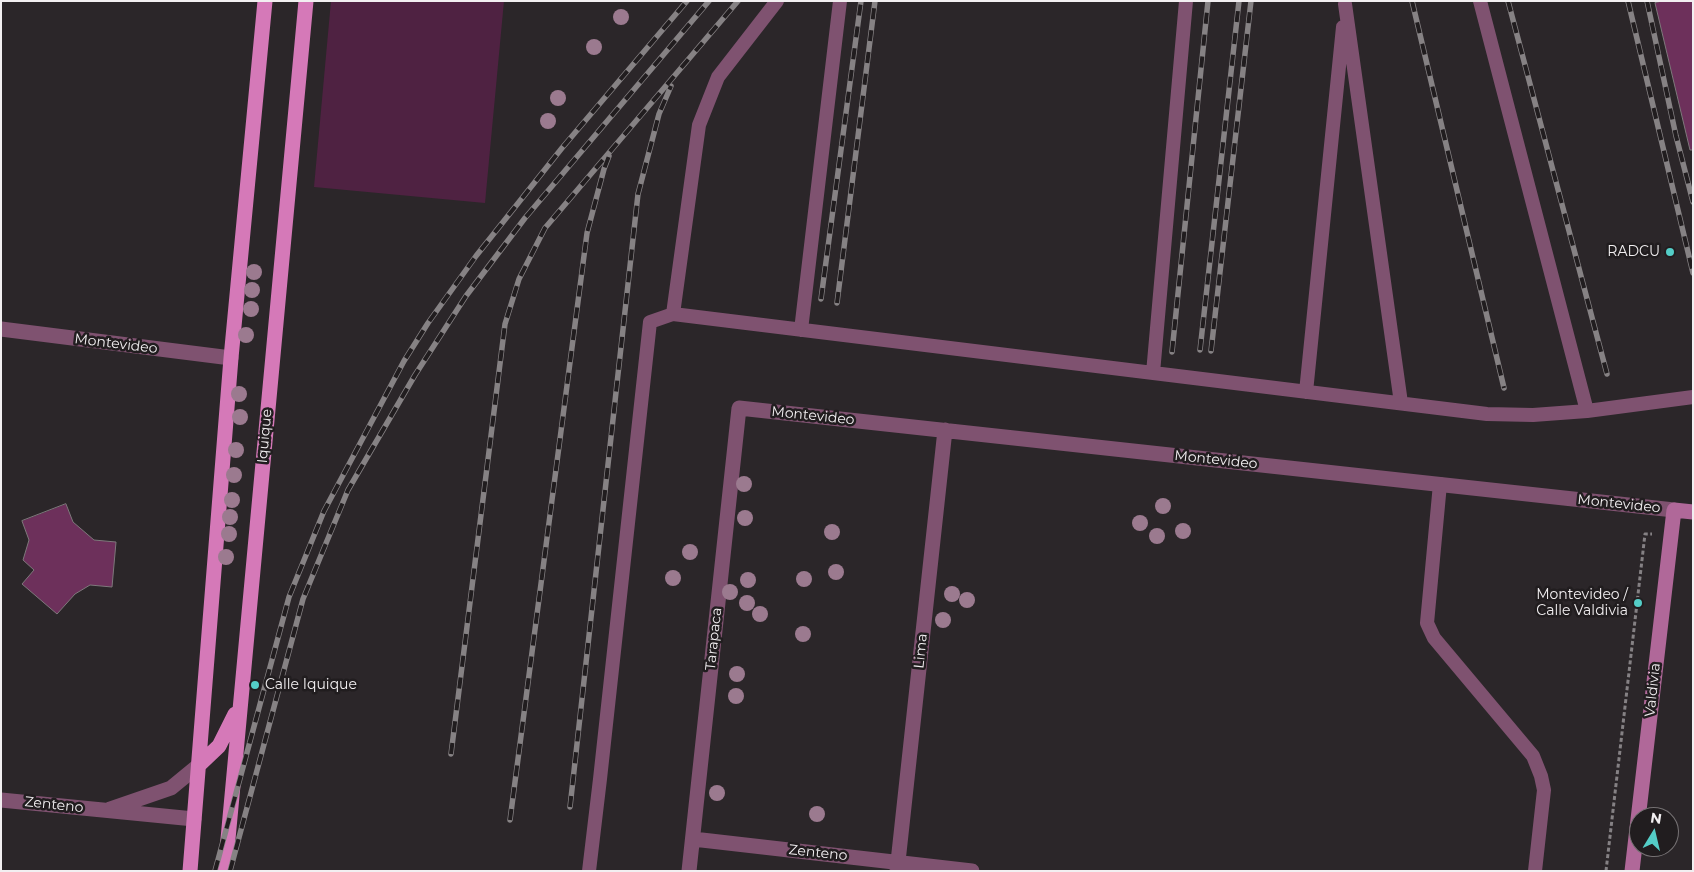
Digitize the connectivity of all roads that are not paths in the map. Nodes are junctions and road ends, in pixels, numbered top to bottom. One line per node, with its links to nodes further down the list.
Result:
1 (265, 1): 11 (main road)
2 (306, 1): 22 (main road, Iquique)
3 (777, 1): 8 (lane)
4 (840, 1): 10 (lane)
5 (1186, 1): 12 (lane)
6 (1480, 1): 17 (lane)
7 (1346, 3): 13 (lane); 15 (lane)
8 (673, 314): 10 (lane); 31 (lane)
9 (1, 329): 11 (street, Montevideo)
10 (801, 330): 12 (lane)
11 (231, 358): 23 (main road)
12 (1153, 373): 13 (lane)
13 (1306, 392): 15 (lane)
14 (1693, 397): 17 (lane)
15 (1401, 403): 17 (lane)
16 (739, 408): 18 (street, Montevideo); 27 (street, Tarapaca)
17 (1587, 411)
18 (945, 430): 19 (street, Montevideo); 28 (street, Lima)
19 (1440, 484): 20 (street, Montevideo); 34 (lane)
20 (1674, 510): 21 (street, Montevideo); 35 (street, Valdivia)
21 (1693, 512)
22 (241, 700): 23 (main road); 30 (main road, Iquique)
23 (199, 765): 25 (street, Zenteno); 26 (main road)
24 (1, 800): 25 (street, Zenteno)
25 (106, 810): 26 (street, Zenteno)
26 (194, 819): 29 (main road)
27 (693, 839): 28 (street, Zenteno); 32 (street, Tarapaca)
28 (898, 866): 33 (street, Zenteno)
29 (190, 871)
30 (225, 871)
31 (589, 871)
32 (689, 871)
33 (972, 871)
34 (1534, 871)
35 (1632, 871)

